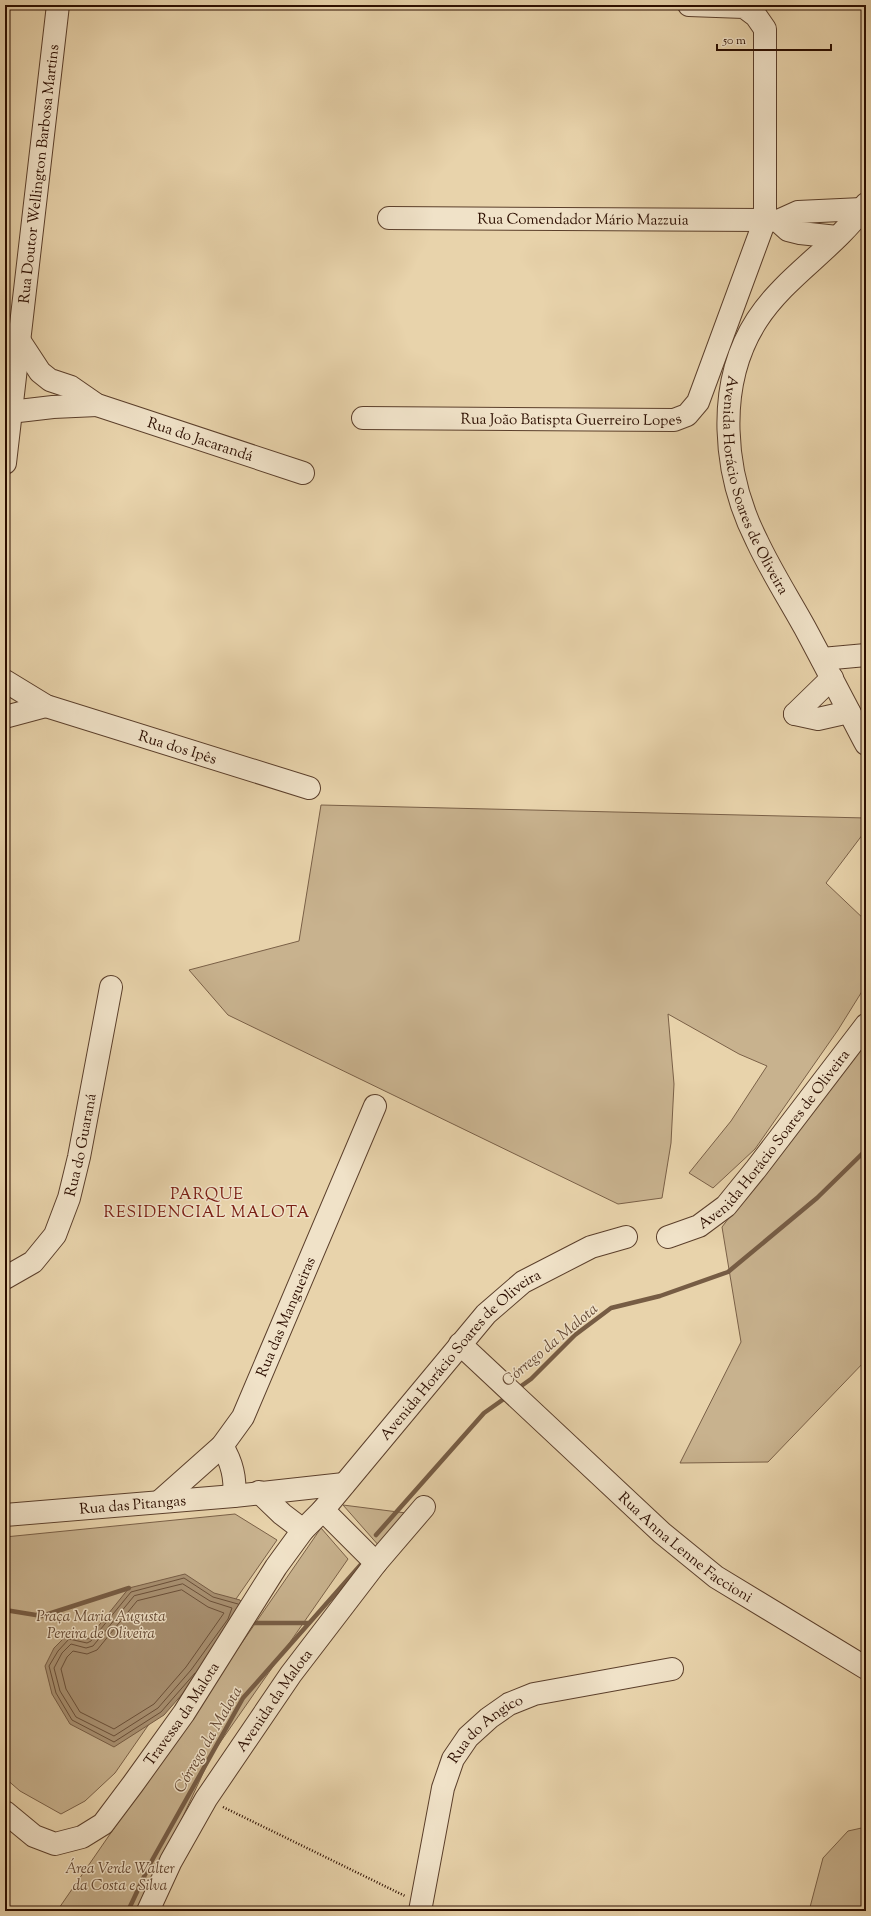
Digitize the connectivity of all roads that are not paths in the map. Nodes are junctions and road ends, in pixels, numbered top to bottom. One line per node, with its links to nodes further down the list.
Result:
1 (58, 5): 7 (street, Rua Doutor Wellington Barbosa Martins)
2 (689, 5): 5 (street)
3 (864, 207): 5 (street, Rua Comendador Mário Mazzuia); 6 (street, Avenida Horácio Soares de Oliveira)
4 (389, 218): 5 (street, Rua Comendador Mário Mazzuia)
5 (771, 221): 6 (street, Rua Comendador Mário Mazzuia); 10 (street, Rua João Batispta Guerreiro Lopes)
6 (837, 237): 14 (street, Avenida Horácio Soares de Oliveira)
7 (12, 339): 8 (street, Rua Doutor Wellington Barbosa Martins); 9 (street, Rua do Jacarandá)
8 (9, 401): 9 (street, Rua do Jacarandá); 11 (street, Rua Doutor Wellington Barbosa Martins)
9 (97, 405): 12 (street, Rua do Jacarandá)
10 (363, 418)
11 (5, 463)
12 (303, 473)
13 (866, 655): 14 (street)
14 (822, 659): 15 (street, Avenida Horácio Soares de Oliveira)
15 (832, 678): 18 (street, Avenida Horácio Soares de Oliveira); 18 (street)
16 (5, 681): 17 (street, Rua dos Ipês)
17 (46, 706): 19 (street); 21 (street, Rua dos Ipês)
18 (847, 707): 20 (street, Avenida Horácio Soares de Oliveira)
19 (5, 717)
20 (866, 744)
21 (309, 788)
22 (111, 987): 27 (street, Rua do Guaraná)
23 (866, 1025): 25 (street, Avenida Horácio Soares de Oliveira)
24 (375, 1106): 29 (street, Rua das Mangueiras)
25 (668, 1236)
26 (626, 1237): 28 (street, Avenida Horácio Soares de Oliveira)
27 (5, 1278)
28 (460, 1344): 30 (street, Avenida Horácio Soares de Oliveira); 39 (street, Rua Anna Lenne Faccioni)
29 (222, 1446): 32 (street); 33 (street, Rua das Mangueiras)
30 (344, 1484): 31 (street, Rua das Pitangas); 35 (street, Avenida Horácio Soares de Oliveira)
31 (259, 1492): 32 (street, Rua das Pitangas); 37 (street)
32 (234, 1496): 33 (street, Rua das Pitangas)
33 (159, 1502): 36 (street, Rua das Pitangas)
34 (424, 1507): 38 (street, Avenida da Malota)
35 (323, 1510): 37 (street, Travessa da Malota); 38 (street)
36 (5, 1515)
37 (303, 1530): 41 (street, Travessa da Malota)
38 (376, 1563): 43 (street, Avenida da Malota)
39 (866, 1668)
40 (672, 1670): 42 (street, Rua do Angico)
41 (5, 1812)
42 (421, 1908)
43 (148, 1911)

